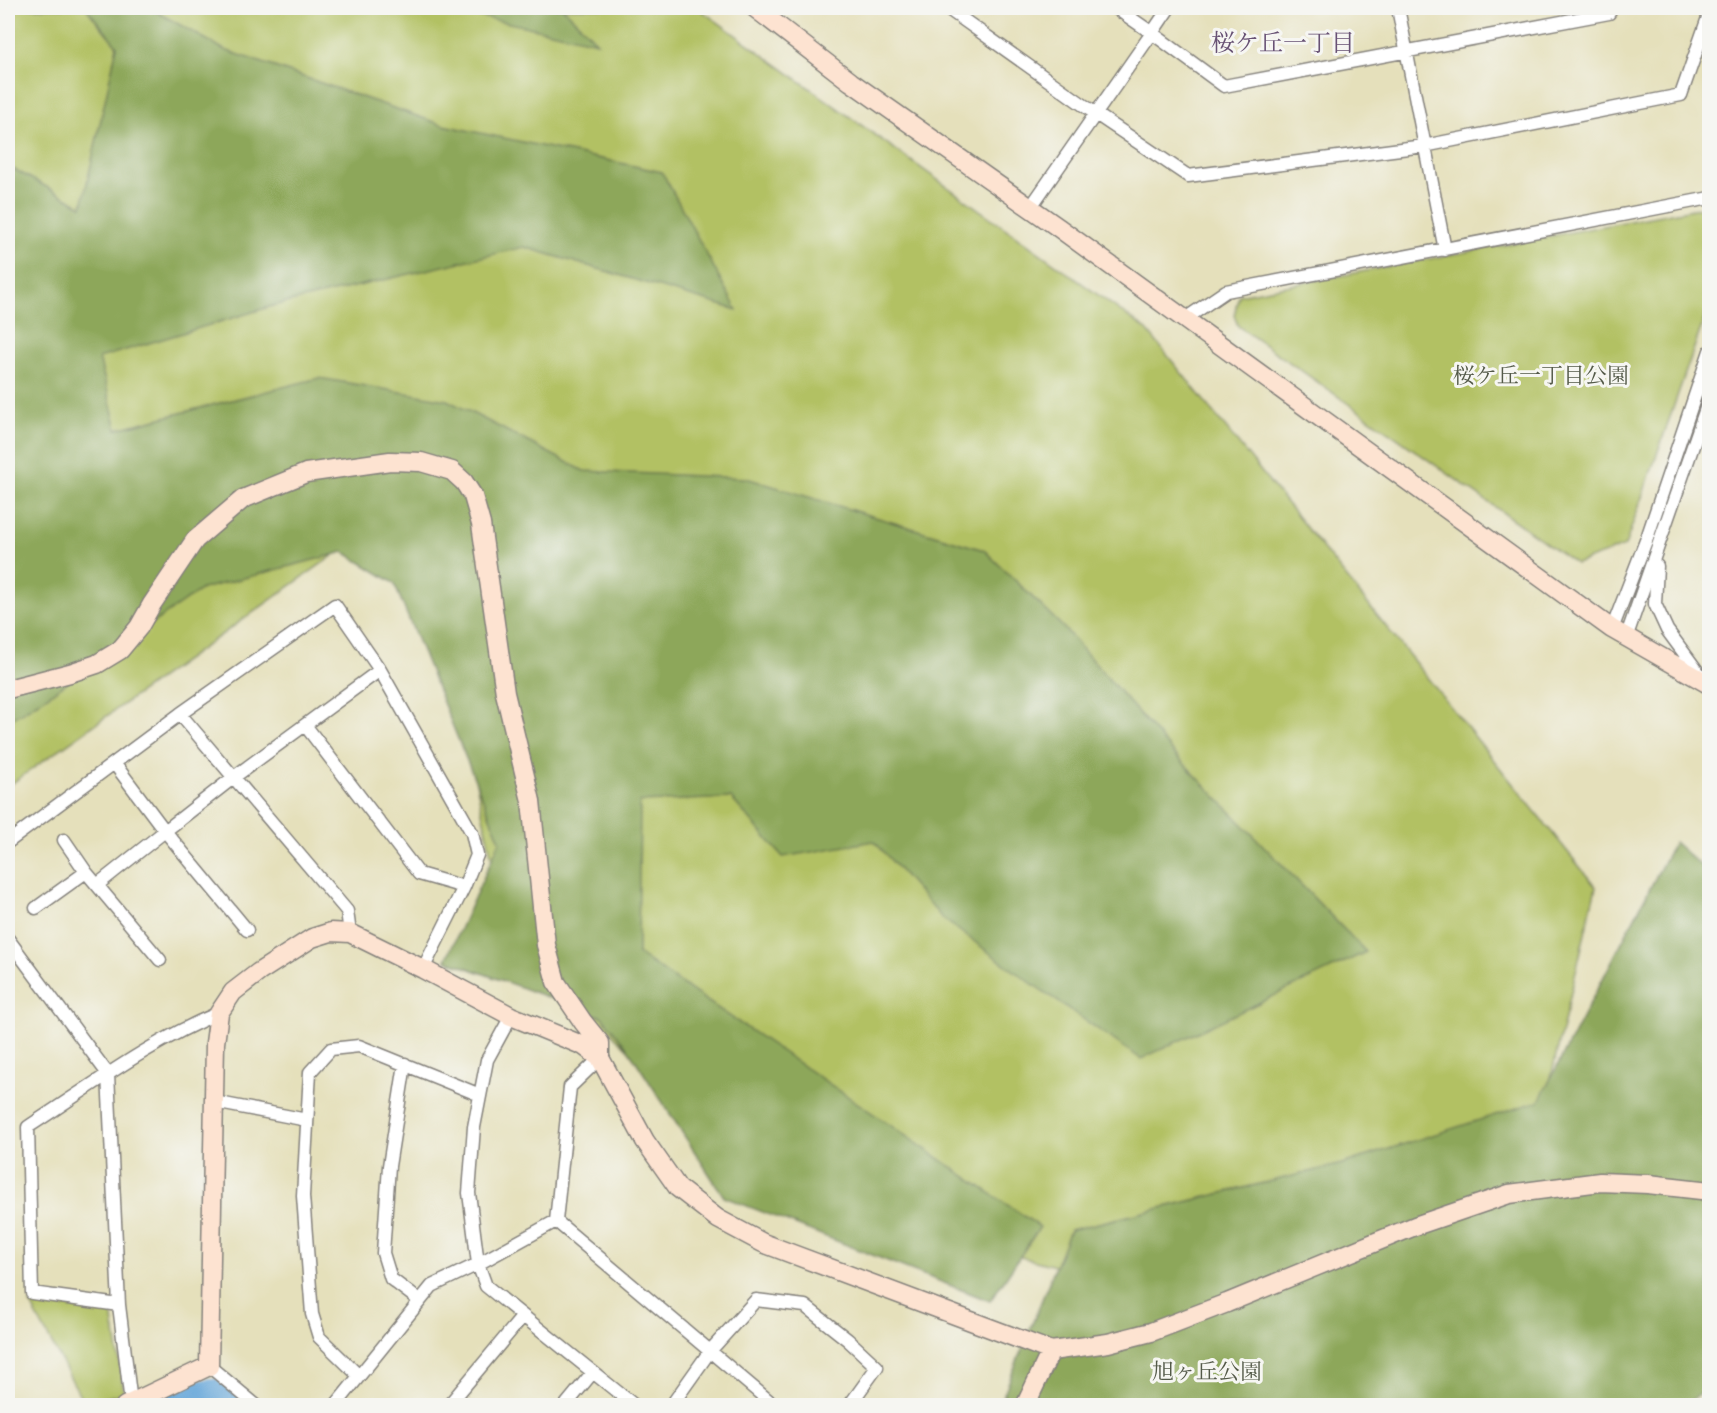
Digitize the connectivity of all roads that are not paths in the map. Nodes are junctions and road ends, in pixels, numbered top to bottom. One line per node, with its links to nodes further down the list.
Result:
1 (755, 8): 13 (street)
2 (947, 8): 10 (street)
3 (1116, 8): 8 (street)
4 (1169, 8): 8 (street)
5 (1398, 8): 9 (street)
6 (1611, 8): 9 (street)
7 (1710, 12): 11 (street)
8 (1152, 33): 9 (street); 10 (street)
9 (1407, 51): 11 (street)
10 (1096, 114): 11 (street); 13 (street)
11 (1424, 146): 14 (street)
12 (1710, 198): 14 (street)
13 (1030, 208): 15 (street)
14 (1445, 250): 15 (street)
15 (1185, 320): 19 (street)
16 (1710, 351): 19 (street)
17 (1710, 397): 18 (street)
18 (1661, 538): 19 (street); 21 (street)
19 (1619, 633): 21 (street)
20 (380, 670): 23 (street); 24 (street); 32 (street)
21 (1708, 685)
22 (8, 689): 41 (street)
23 (180, 714): 25 (street); 26 (street)
24 (305, 725): 26 (street); 32 (street)
25 (114, 763): 27 (street); 29 (street)
26 (234, 777): 27 (street); 35 (street)
27 (165, 831): 31 (street); 34 (street)
28 (64, 840): 30 (street)
29 (8, 842)
30 (86, 872): 31 (street); 33 (street)
31 (97, 885): 37 (street)
32 (464, 887): 38 (street)
33 (36, 908)
34 (247, 930)
35 (350, 933): 38 (street); 39 (street)
36 (8, 939): 43 (street)
37 (160, 960)
38 (423, 969): 40 (street)
39 (219, 1013): 43 (street); 45 (street)
40 (511, 1016): 41 (street); 44 (street)
41 (600, 1058): 48 (street); 54 (street)
42 (405, 1064): 44 (street); 46 (street); 50 (street)
43 (108, 1074): 51 (street); 51 (street)
44 (480, 1095): 49 (street)
45 (214, 1102): 46 (street); 55 (street)
46 (307, 1120): 57 (street)
47 (1710, 1191): 54 (street)
48 (556, 1221): 49 (street); 53 (street)
49 (478, 1264): 50 (street); 52 (street)
50 (420, 1301): 57 (street)
51 (119, 1305): 58 (street)
52 (523, 1317): 56 (street); 61 (street)
53 (710, 1351): 64 (street); 65 (street); 66 (street)
54 (1051, 1351): 67 (street)
55 (209, 1366): 58 (street); 59 (street)
56 (593, 1372): 62 (street); 63 (street)
57 (359, 1376): 60 (street)
58 (128, 1404)
59 (257, 1406)
60 (335, 1406)
61 (448, 1406)
62 (565, 1406)
63 (634, 1406)
64 (671, 1406)
65 (775, 1406)
66 (849, 1406)
67 (1026, 1406)

